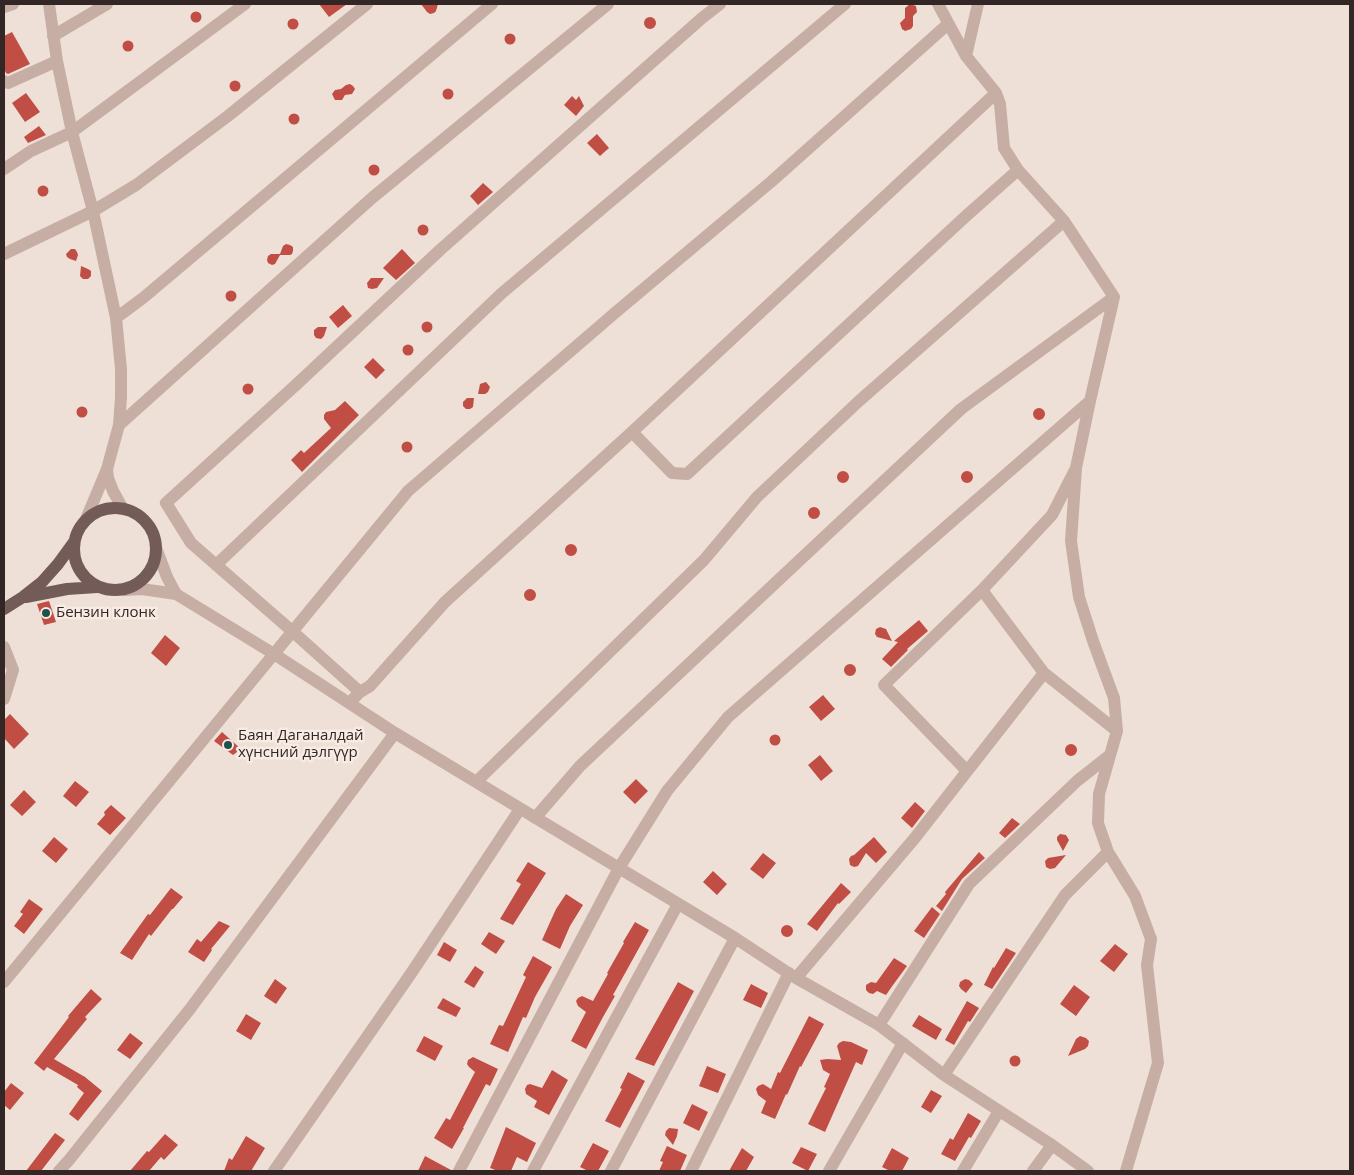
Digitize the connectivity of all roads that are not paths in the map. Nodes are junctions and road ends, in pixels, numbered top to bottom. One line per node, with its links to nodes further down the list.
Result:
1 (13, 4): 12 (street)
2 (49, 4): 14 (street)
3 (107, 4): 14 (street)
4 (244, 4): 19 (street)
5 (367, 4): 22 (street)
6 (492, 4): 26 (street)
7 (608, 4): 28 (street)
8 (720, 4): 36 (street)
9 (844, 4): 36 (street)
10 (938, 4): 13 (street)
11 (978, 4): 15 (street)
12 (4, 7)
13 (948, 24): 15 (street); 43 (street)
14 (54, 36): 16 (street)
15 (966, 56): 18 (street)
16 (57, 61): 17 (street); 19 (street)
17 (4, 82)
18 (996, 93): 21 (street); 29 (street)
19 (72, 132): 20 (street); 22 (street)
20 (4, 169)
21 (1018, 170): 23 (street); 29 (street)
22 (93, 210): 24 (street); 26 (street)
23 (1064, 222): 25 (street); 54 (street)
24 (4, 254)
25 (1114, 298): 27 (street); 56 (street)
26 (116, 318): 28 (street)
27 (1090, 401): 30 (street); 58 (street)
28 (119, 425): 31 (street)
29 (632, 432): 47 (street)
30 (1076, 468): 39 (street); 50 (street)
31 (108, 469): 32 (street); 33 (street)
32 (124, 509): 33 (main road); 35 (main road)
33 (86, 519): 34 (main road)
34 (74, 542): 37 (main road); 41 (main road)
35 (156, 548): 38 (main road); 40 (street)
36 (216, 565): 43 (street)
37 (97, 587): 38 (main road); 41 (main road)
38 (125, 590): 40 (street)
39 (982, 590): 46 (street); 53 (street)
40 (176, 594): 45 (street)
41 (23, 597): 42 (main road)
42 (4, 609)
43 (292, 631): 45 (street); 47 (street)
44 (4, 647): 48 (street)
45 (274, 654): 49 (street); 62 (street)
46 (1044, 672): 50 (street); 53 (street)
47 (360, 692): 49 (street)
48 (4, 699)
49 (350, 703): 51 (street)
50 (1117, 731): 52 (street)
51 (395, 733): 54 (street); 68 (street)
52 (1110, 755): 57 (street); 63 (street)
53 (967, 771): 61 (street)
54 (476, 782): 55 (street)
55 (520, 809): 56 (street); 69 (street)
56 (535, 818): 58 (street)
57 (1108, 852): 65 (street); 78 (street)
58 (619, 868): 59 (street); 70 (street)
59 (678, 904): 60 (street); 71 (street)
60 (734, 938): 61 (street); 72 (street)
61 (793, 975): 63 (street); 73 (street)
62 (4, 982)
63 (879, 1025): 64 (street)
64 (903, 1043): 65 (street); 74 (street)
65 (944, 1076): 66 (street)
66 (999, 1111): 67 (street); 75 (street)
67 (1052, 1145): 76 (street); 77 (street)
68 (59, 1171)
69 (274, 1171)
70 (460, 1171)
71 (533, 1171)
72 (611, 1171)
73 (692, 1171)
74 (829, 1171)
75 (962, 1171)
76 (1033, 1171)
77 (1088, 1171)
78 (1126, 1171)

